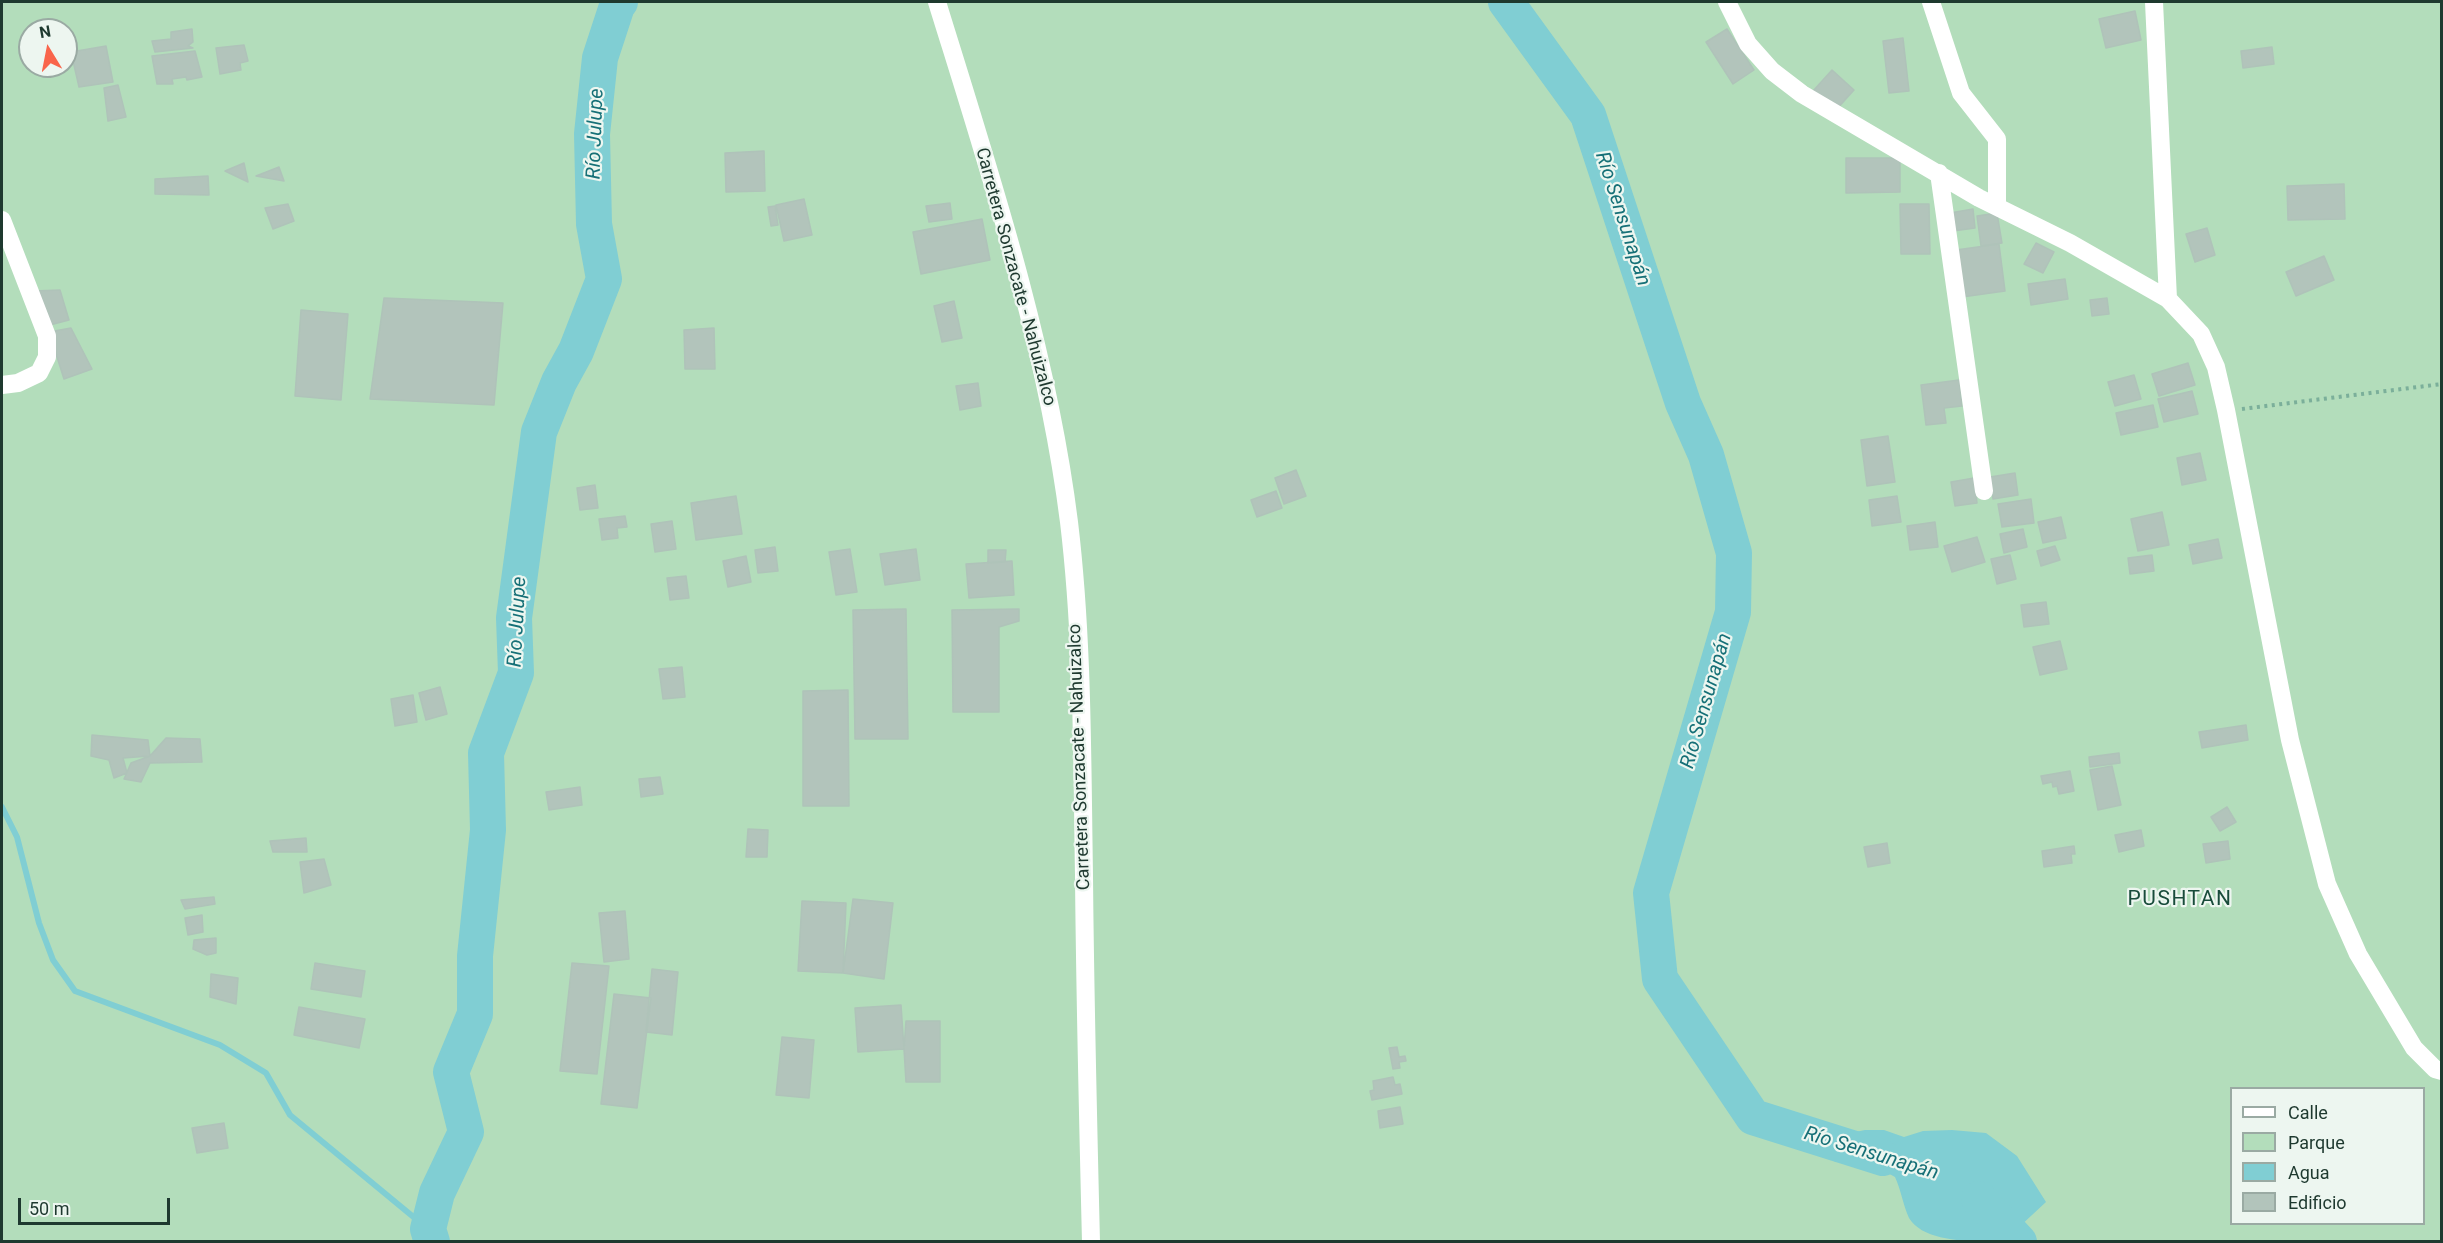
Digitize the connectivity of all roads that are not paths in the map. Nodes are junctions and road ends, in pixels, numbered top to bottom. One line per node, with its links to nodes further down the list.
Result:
1 (937, 2): 12 (street, Carretera Sonzacate - Nahuizalco)
2 (1727, 2): 5 (street)
3 (1930, 2): 6 (street)
4 (2154, 2): 8 (street)
5 (1939, 173): 6 (street); 10 (street)
6 (1997, 206): 8 (street)
7 (2, 220): 9 (street)
8 (2168, 299): 11 (street)
9 (2, 386)
10 (1984, 491)
11 (2442, 1071)
12 (1090, 1242)

